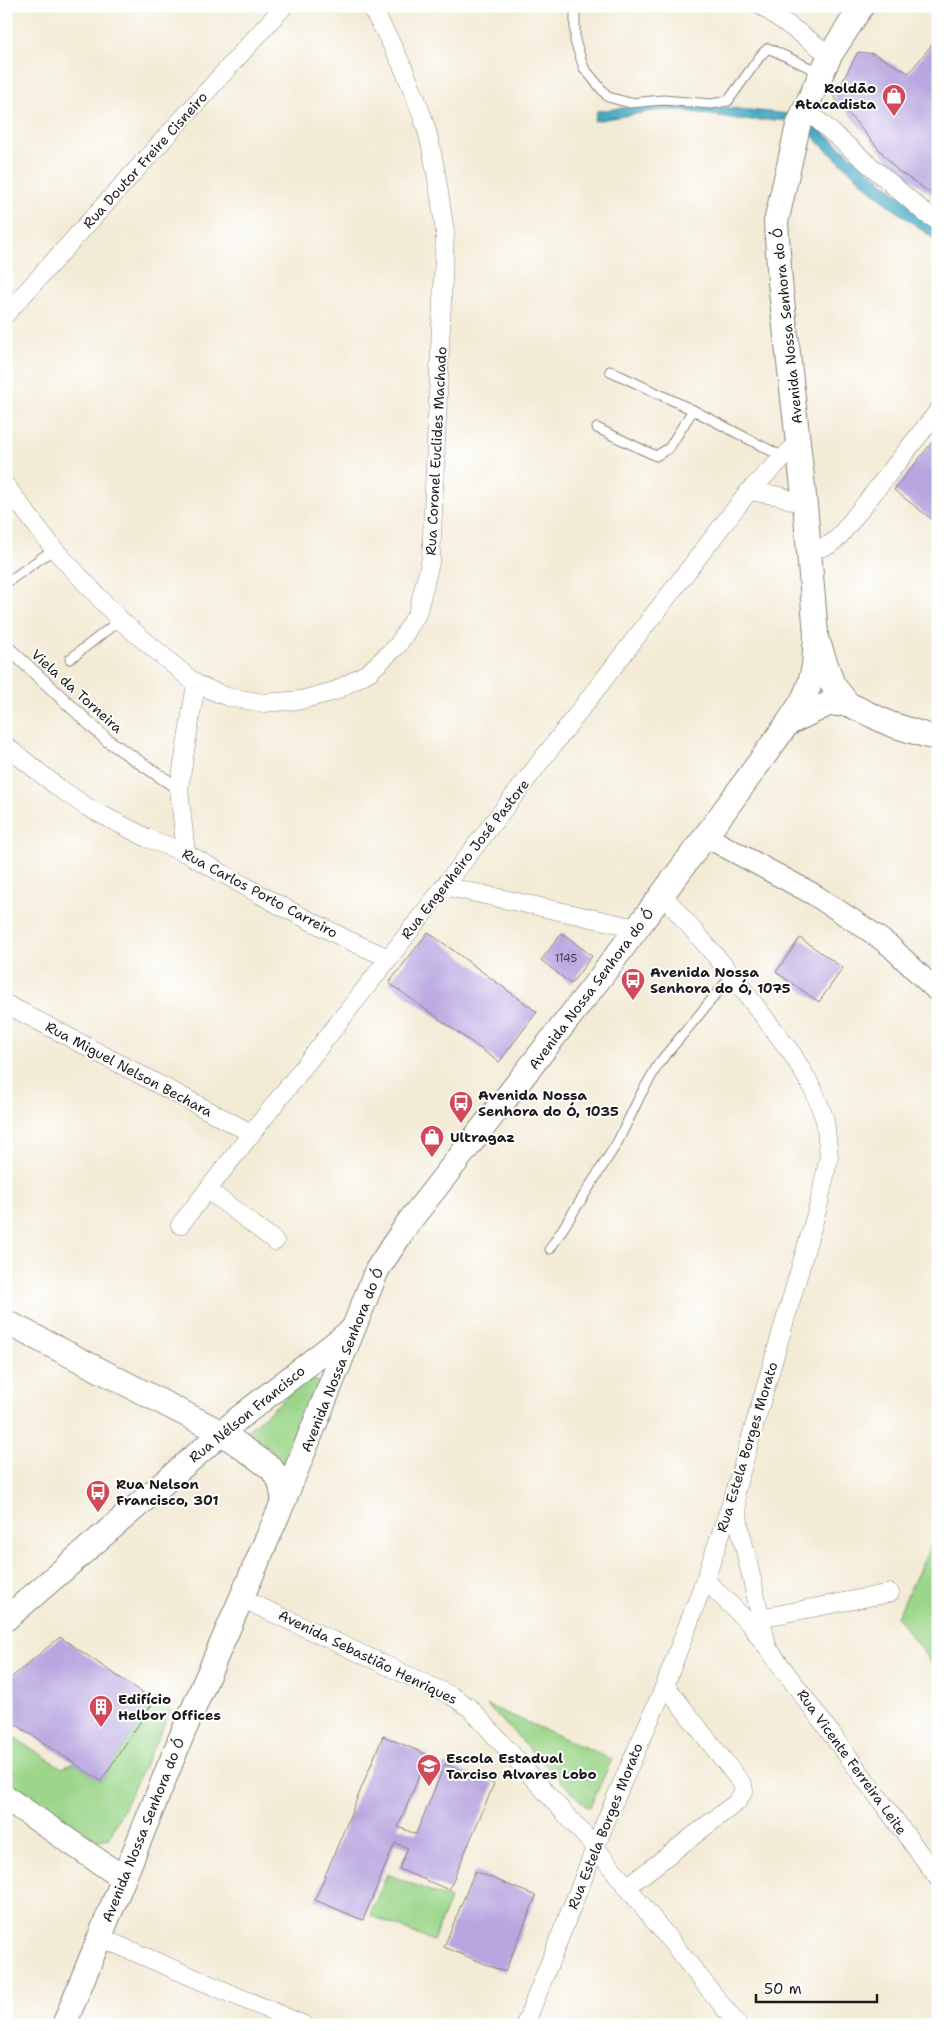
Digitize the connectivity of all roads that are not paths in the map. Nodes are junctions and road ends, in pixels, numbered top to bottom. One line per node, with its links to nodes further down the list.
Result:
1 (284, 6): 9 (street, Rua Doutor Freire Cisneiro)
2 (370, 6): 25 (street, Rua Coronel Euclides Machado)
3 (575, 6): 6 (lane)
4 (762, 6): 6 (street)
5 (862, 6): 6 (main road, Avenida Nossa Senhora do Ó)
6 (826, 64): 7 (main road, Avenida Nossa Senhora do Ó)
7 (805, 109): 8 (street); 14 (main road, Avenida Nossa Senhora do Ó)
8 (938, 221)
9 (6, 314)
10 (610, 371): 11 (lane)
11 (693, 410): 13 (lane); 14 (lane)
12 (938, 410): 19 (street)
13 (596, 428)
14 (791, 450): 16 (street, Rua Engenheiro José Pastore); 17 (main road, Avenida Nossa Senhora do Ó)
15 (6, 486): 18 (street, Rua Coronel Euclides Machado)
16 (749, 491): 17 (street); 33 (street, Rua Engenheiro José Pastore)
17 (806, 505): 19 (main road, Avenida Nossa Senhora do Ó)
18 (54, 549): 20 (lane); 21 (street, Rua Coronel Euclides Machado)
19 (810, 551): 22 (main road, Avenida Nossa Senhora do Ó)
20 (6, 583)
21 (120, 620): 24 (lane); 25 (street, Rua Coronel Euclides Machado)
22 (816, 634): 26 (main road, Avenida Nossa Senhora do Ó); 27 (main road, Avenida Nossa Senhora do Ó)
23 (6, 646): 30 (street, Viela da Torneira)
24 (70, 660)
25 (196, 684): 30 (street)
26 (848, 704): 27 (main road, Avenida Nossa Senhora do Ó); 28 (main road)
27 (788, 723): 31 (main road, Avenida Nossa Senhora do Ó)
28 (938, 737)
29 (6, 746): 32 (street, Rua Carlos Porto Carreiro)
30 (180, 789): 32 (street)
31 (705, 836): 34 (main road, Avenida Nossa Senhora do Ó); 38 (street)
32 (186, 853): 36 (street, Rua Carlos Porto Carreiro)
33 (444, 886): 35 (street); 36 (street, Rua Engenheiro José Pastore)
34 (662, 894): 35 (main road, Avenida Nossa Senhora do Ó); 37 (street, Rua Estela Borges Morato)
35 (637, 928): 46 (main road, Avenida Nossa Senhora do Ó)
36 (389, 958): 40 (street, Rua Engenheiro José Pastore)
37 (732, 975): 44 (lane); 48 (street, Rua Estela Borges Morato)
38 (938, 992)
39 (6, 1004): 40 (street, Rua Miguel Nelson Bechara)
40 (251, 1133): 41 (street, Rua Engenheiro José Pastore)
41 (208, 1190): 42 (street, Rua Engenheiro José Pastore); 43 (street)
42 (180, 1225)
43 (275, 1241)
44 (550, 1249)
45 (6, 1322): 47 (main road)
46 (353, 1329): 47 (main road, Rua Nélson Francisco); 49 (main road, Avenida Nossa Senhora do Ó)
47 (222, 1433): 49 (main road); 53 (main road, Rua Nélson Francisco)
48 (736, 1492): 50 (street, Rua Estela Borges Morato); 54 (street, Rua Vicente Ferreira Leite)
49 (284, 1500): 52 (main road, Avenida Nossa Senhora do Ó)
50 (705, 1580): 54 (street); 55 (street, Rua Estela Borges Morato)
51 (890, 1593): 54 (street)
52 (241, 1598): 57 (street, Avenida Sebastião Henriques); 58 (main road, Avenida Nossa Senhora do Ó)
53 (6, 1619)
54 (755, 1621): 59 (street, Rua Vicente Ferreira Leite)
55 (665, 1685): 57 (street, Rua Estela Borges Morato); 60 (street)
56 (6, 1798): 58 (main road)
57 (595, 1848): 60 (street, Avenida Sebastião Henriques); 64 (street, Rua Estela Borges Morato)
58 (122, 1878): 61 (main road, Avenida Nossa Senhora do Ó)
59 (938, 1878)
60 (627, 1887): 65 (street, Avenida Sebastião Henriques)
61 (100, 1937): 62 (main road, Avenida Nossa Senhora do Ó); 63 (street)
62 (64, 2025)
63 (304, 2025)
64 (525, 2025)
65 (738, 2025)

